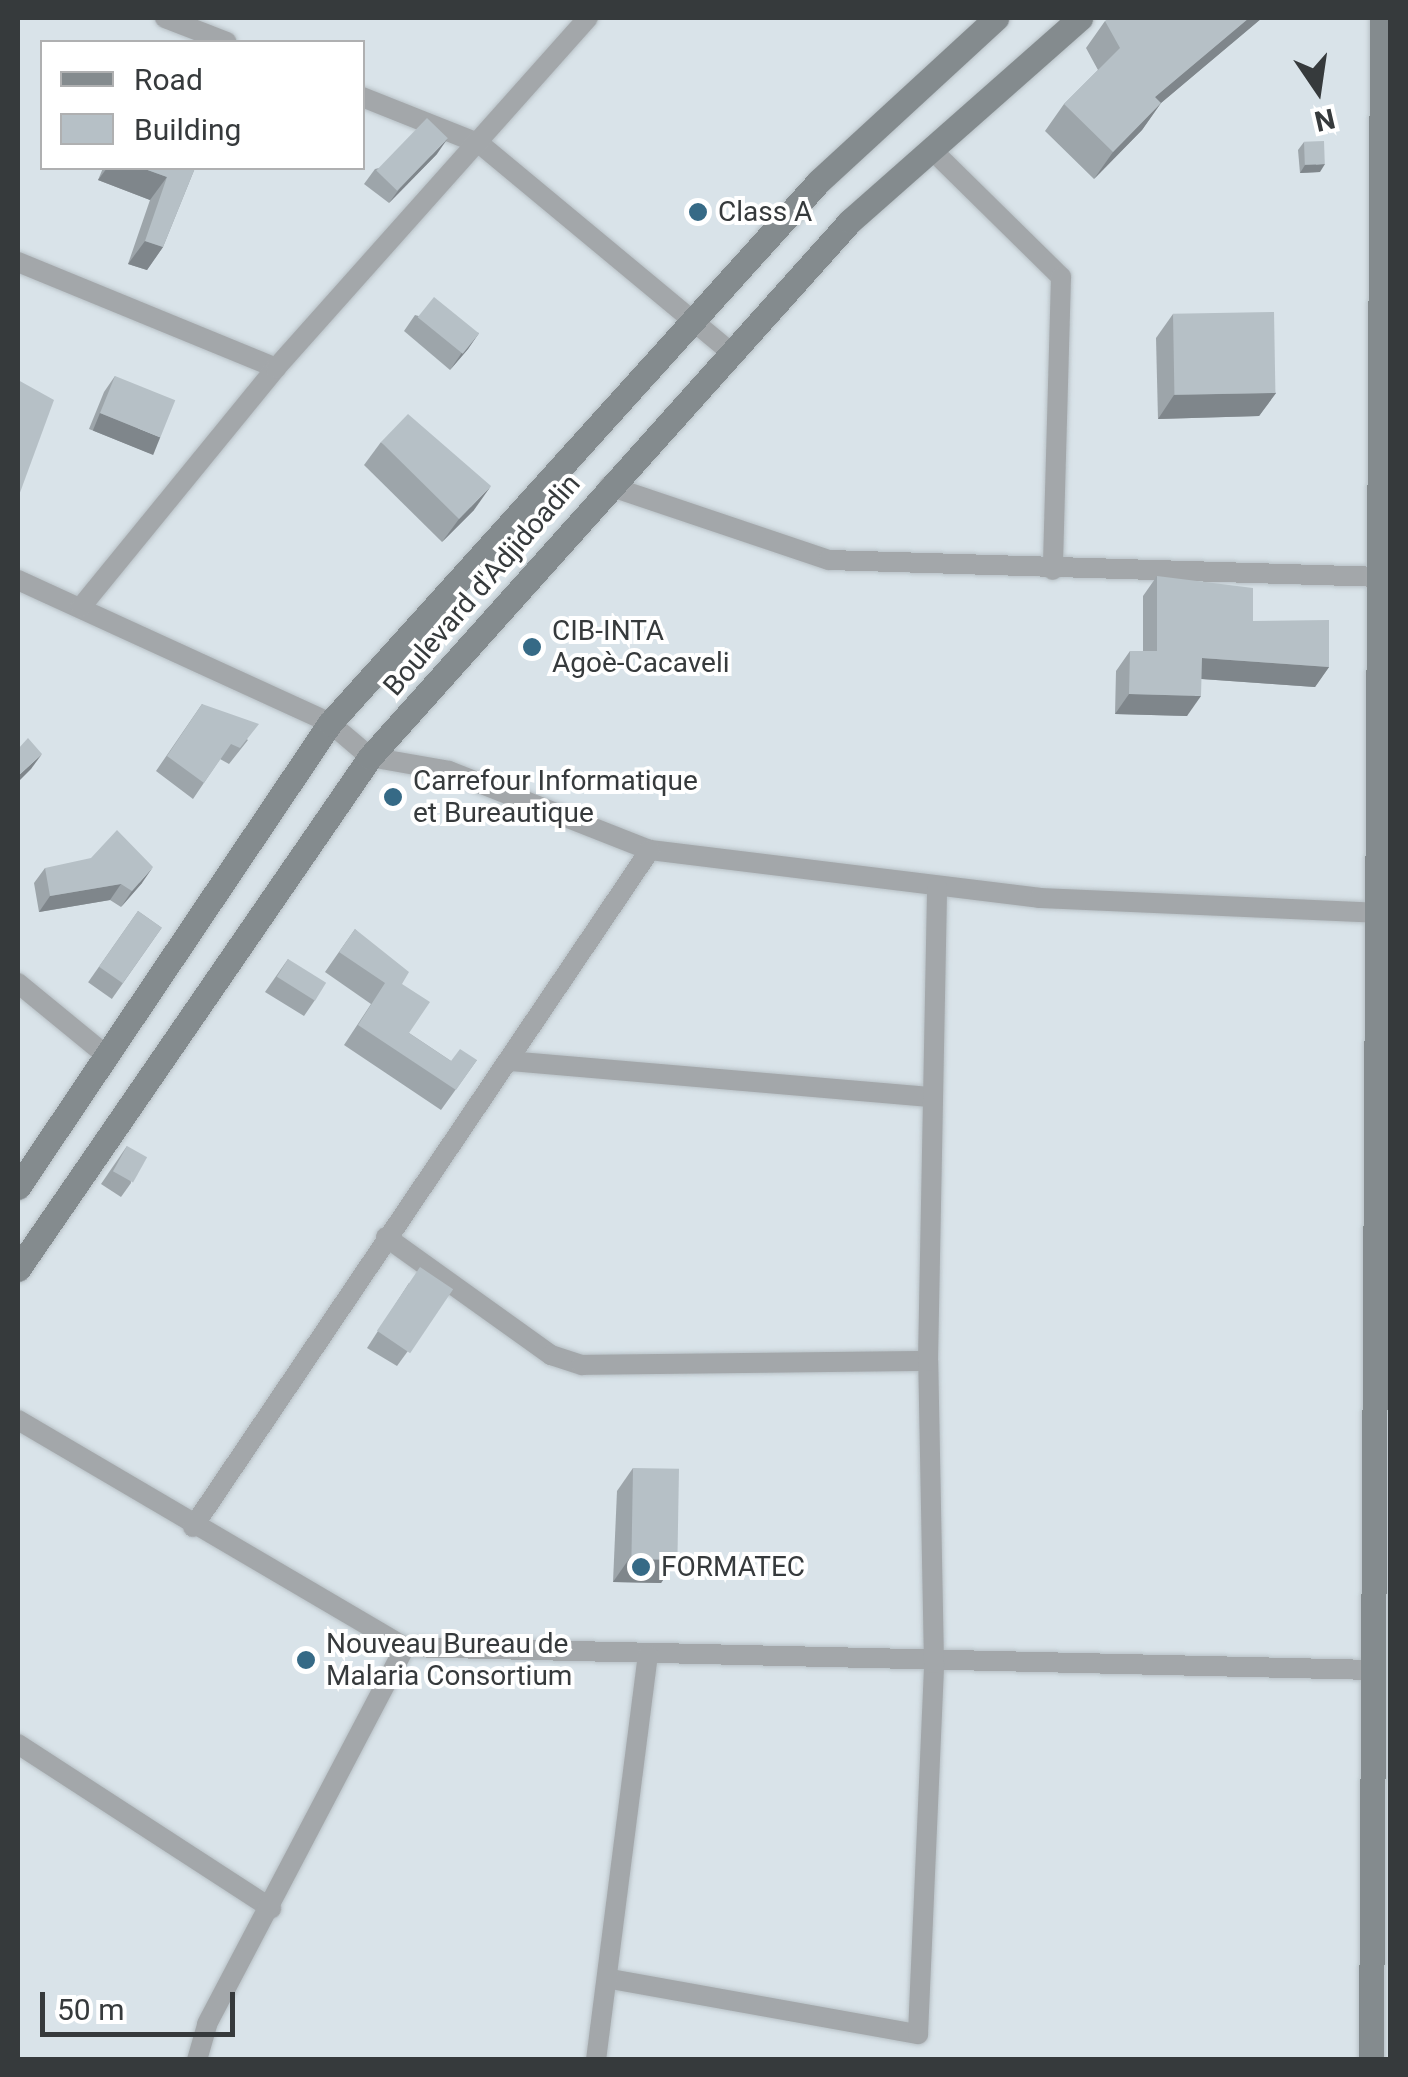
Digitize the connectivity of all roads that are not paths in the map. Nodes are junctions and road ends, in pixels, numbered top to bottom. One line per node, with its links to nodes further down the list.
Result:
1 (165, 18): 6 (street)
2 (588, 18): 8 (street)
3 (996, 18): 11 (main road, Boulevard d'Adjidoadin)
4 (1080, 18): 9 (main road, Boulevard d'Adjidoadin)
5 (1382, 18): 16 (main road)
6 (222, 40)
7 (365, 98): 8 (street)
8 (480, 144): 11 (street); 13 (street)
9 (934, 152): 12 (main road, Boulevard d'Adjidoadin); 15 (street)
10 (18, 262): 13 (street)
11 (696, 315): 12 (street); 19 (main road, Boulevard d'Adjidoadin)
12 (729, 351): 14 (main road, Boulevard d'Adjidoadin)
13 (276, 368): 18 (street)
14 (610, 486): 15 (street); 20 (main road, Boulevard d'Adjidoadin)
15 (1054, 570): 16 (street)
16 (1381, 577): 23 (main road)
17 (18, 580): 18 (street)
18 (81, 607): 19 (street)
19 (330, 723): 20 (street); 25 (main road, Boulevard d'Adjidoadin)
20 (370, 758): 21 (street); 30 (main road, Boulevard d'Adjidoadin)
21 (650, 850): 22 (street); 26 (street)
22 (937, 887): 23 (street); 27 (street)
23 (1378, 913): 37 (main road)
24 (18, 983): 25 (street)
25 (108, 1056): 28 (main road, Boulevard d'Adjidoadin)
26 (509, 1061): 27 (street); 29 (street)
27 (932, 1098): 31 (street)
28 (18, 1187)
29 (386, 1237): 31 (street); 33 (street)
30 (18, 1269)
31 (928, 1361): 36 (street)
32 (18, 1420): 33 (street)
33 (193, 1527): 34 (street)
34 (405, 1647): 35 (street); 39 (street)
35 (648, 1655): 36 (street); 40 (street)
36 (934, 1663): 37 (street); 40 (street)
37 (1373, 1670): 43 (main road)
38 (18, 1744): 39 (street)
39 (271, 1908): 41 (street)
40 (611, 1979): 42 (street)
41 (197, 2060)
42 (596, 2060)
43 (1371, 2060)

